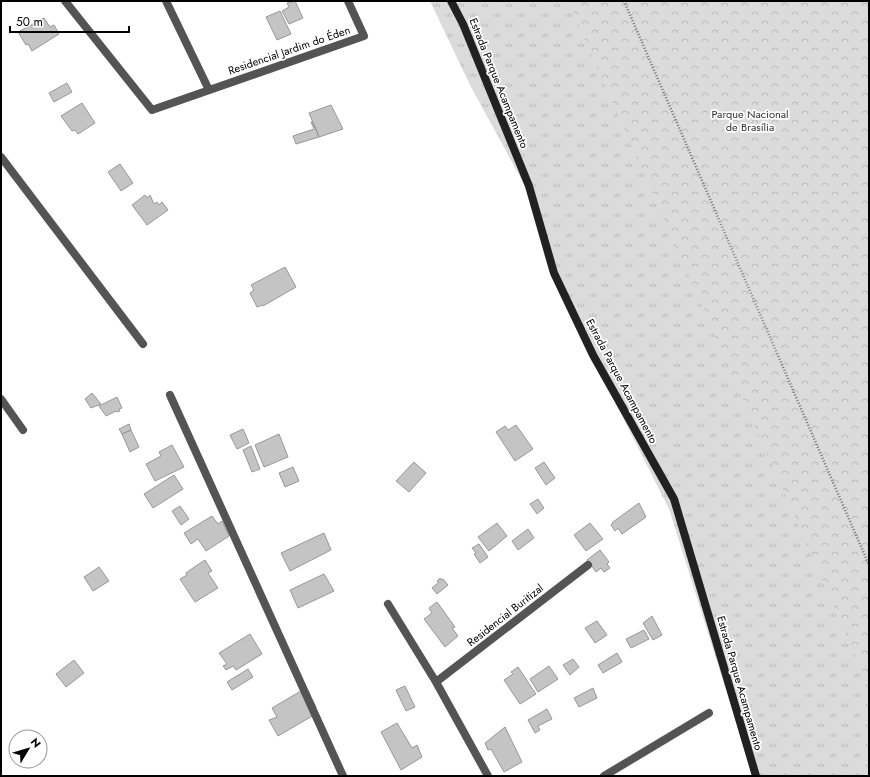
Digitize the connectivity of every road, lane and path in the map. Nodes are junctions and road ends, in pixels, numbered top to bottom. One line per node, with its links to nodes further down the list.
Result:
1 (65, 1): 6 (street, Residencial Jardim do Éden)
2 (166, 1): 6 (street)
3 (348, 1): 6 (street, Residencial Jardim do Éden)
4 (451, 1): 20 (street, Estrada Parque Acampamento)
5 (624, 1): 13 (path)
6 (209, 90)
7 (1, 157): 8 (street)
8 (143, 344)
9 (170, 395): 17 (street)
10 (1, 399): 11 (street)
11 (23, 430)
12 (588, 565): 15 (street, Residencial Buritizal)
13 (869, 565)
14 (388, 604): 15 (street)
15 (436, 682): 18 (street)
16 (709, 713): 19 (street)
17 (343, 776)
18 (488, 776)
19 (604, 776)
20 (756, 776)

